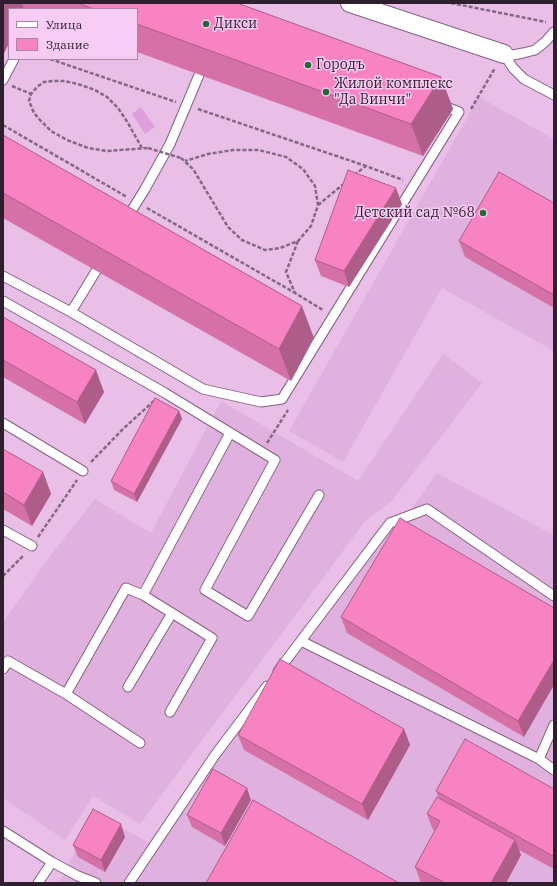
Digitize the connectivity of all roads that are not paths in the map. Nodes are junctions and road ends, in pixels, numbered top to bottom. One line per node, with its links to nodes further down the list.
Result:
1 (350, 3): 3 (street)
2 (551, 28): 3 (lane)
3 (504, 54): 7 (lane)
4 (14, 60): 6 (lane)
5 (198, 75): 9 (lane)
6 (4, 82)
7 (554, 95)
8 (429, 100): 13 (lane)
9 (122, 228)
10 (96, 271): 13 (lane)
11 (3, 276): 13 (lane)
12 (3, 301): 15 (lane)
13 (70, 312)
14 (3, 423): 16 (lane)
15 (230, 433): 17 (lane); 20 (lane)
16 (83, 471)
17 (319, 495)
18 (3, 530): 19 (lane)
19 (32, 546)
20 (144, 595): 22 (lane); 26 (lane)
21 (554, 596): 23 (lane)
22 (172, 613): 25 (lane); 27 (lane)
23 (301, 641): 30 (lane); 36 (lane)
24 (3, 669): 26 (lane)
25 (128, 687)
26 (66, 694): 29 (lane)
27 (170, 712)
28 (554, 725): 30 (lane)
29 (140, 743)
30 (539, 759): 31 (lane)
31 (554, 770)
32 (3, 831): 33 (lane)
33 (52, 862): 34 (lane); 35 (lane)
34 (38, 883)
35 (96, 883)
36 (128, 883)

